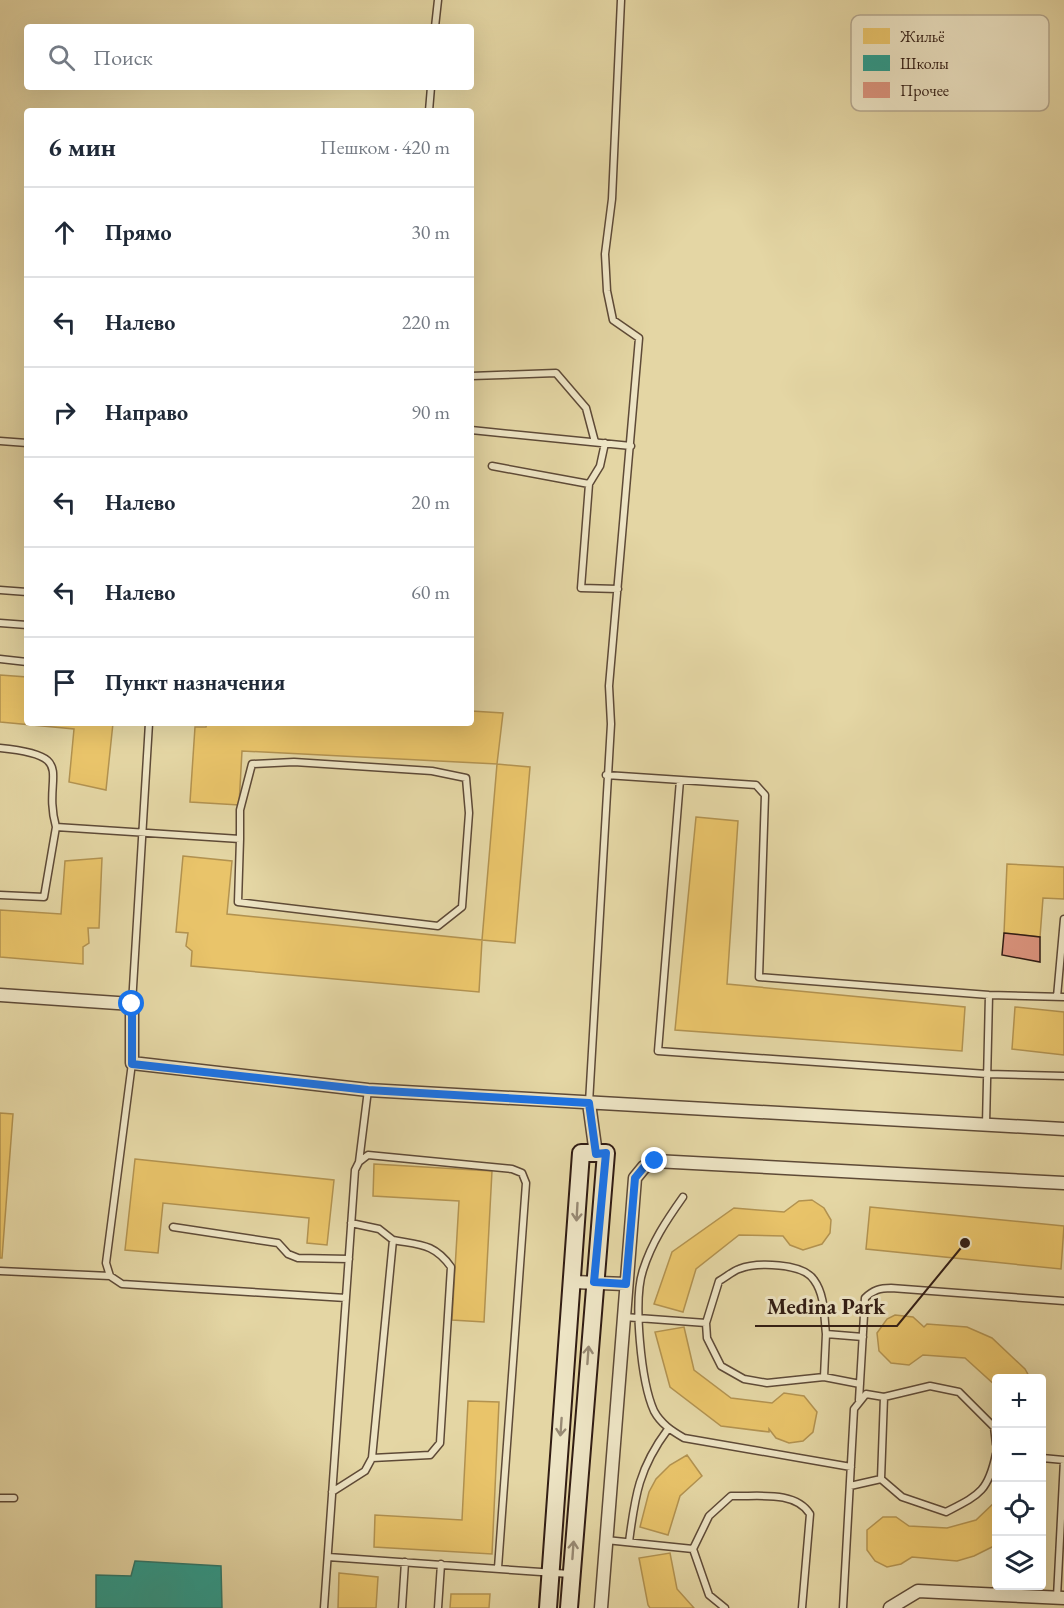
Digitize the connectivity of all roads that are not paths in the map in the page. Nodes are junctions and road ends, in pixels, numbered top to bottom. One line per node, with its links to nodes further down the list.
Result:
1 (438, 0): 3 (lane)
2 (621, 0): 12 (lane)
3 (435, 24)
4 (431, 90): 5 (lane)
5 (429, 108)
6 (474, 376): 9 (lane)
7 (474, 430): 9 (lane)
8 (0, 441): 10 (lane)
9 (595, 442): 11 (lane)
10 (24, 443)
11 (605, 443): 12 (lane); 14 (lane)
12 (631, 446): 15 (lane)
13 (492, 466): 14 (lane)
14 (589, 484): 15 (lane)
15 (618, 589): 24 (lane)
16 (0, 590): 17 (lane)
17 (24, 592)
18 (0, 623): 19 (lane)
19 (24, 625)
20 (0, 659): 21 (lane)
21 (24, 662)
22 (150, 726): 27 (lane)
23 (0, 748): 26 (lane)
24 (606, 775): 25 (lane); 39 (lane)
25 (680, 780): 32 (lane); 36 (lane)
26 (56, 827): 27 (lane); 29 (lane)
27 (144, 831): 28 (lane); 34 (lane)
28 (240, 839): 28 (lane)
29 (0, 895)
30 (1064, 919): 33 (lane)
31 (0, 995): 34 (street)
32 (989, 995): 33 (lane); 36 (lane)
33 (1060, 997)
34 (132, 1004): 35 (street)
35 (132, 1064): 38 (street); 51 (lane)
36 (987, 1074): 37 (lane); 40 (lane)
37 (1064, 1076)
38 (368, 1090): 39 (street); 43 (lane)
39 (589, 1103): 40 (street); 42 (street)
40 (986, 1125): 41 (street)
41 (1064, 1129)
42 (596, 1154): 52 (street, one-way to 52); 53 (street)
43 (359, 1162): 46 (lane); 84 (lane)
44 (1064, 1183): 54 (street)
45 (682, 1197): 58 (lane)
46 (351, 1223): 48 (lane); 49 (lane)
47 (173, 1227): 49 (lane)
48 (393, 1240): 68 (lane); 68 (lane)
49 (349, 1259): 55 (lane)
50 (0, 1271): 51 (lane)
51 (110, 1276): 55 (lane)
52 (573, 1282): 53 (street); 85 (street, one-way to 85)
53 (594, 1282): 54 (street); 86 (street, one-way to 53)
54 (626, 1284): 57 (street)
55 (346, 1298): 75 (lane)
56 (1064, 1301): 61 (lane)
57 (624, 1317): 58 (lane); 78 (street)
58 (640, 1318): 59 (lane); 67 (lane)
59 (706, 1323): 60 (lane); 62 (lane)
60 (826, 1334): 61 (lane); 62 (lane)
61 (863, 1337): 63 (lane)
62 (824, 1377): 63 (lane)
63 (860, 1384): 65 (lane)
64 (884, 1397): 65 (lane); 66 (lane); 73 (lane)
65 (859, 1401): 71 (lane)
66 (994, 1428)
67 (668, 1429): 71 (lane); 79 (lane)
68 (372, 1458): 75 (lane)
69 (1046, 1458): 70 (lane)
70 (1064, 1459): 87 (lane)
71 (851, 1467): 74 (lane)
72 (992, 1473): 73 (lane)
73 (881, 1479): 74 (lane)
74 (850, 1486): 96 (lane)
75 (332, 1492): 81 (lane)
76 (0, 1497): 77 (lane)
77 (14, 1498)
78 (606, 1540): 79 (lane); 93 (street)
79 (629, 1542): 80 (lane)
80 (693, 1549): 94 (lane); 95 (lane)
81 (328, 1557): 82 (lane); 88 (lane)
82 (405, 1562): 83 (lane); 89 (lane)
83 (441, 1564): 84 (lane); 90 (lane)
84 (498, 1568): 85 (lane)
85 (550, 1572): 86 (lane); 91 (street)
86 (572, 1574): 92 (street)
87 (1061, 1598): 97 (street)
88 (324, 1608)
89 (402, 1608)
90 (438, 1608)
91 (548, 1608)
92 (569, 1608)
93 (601, 1608)
94 (725, 1608)
95 (802, 1608)
96 (843, 1608)
97 (890, 1608)

